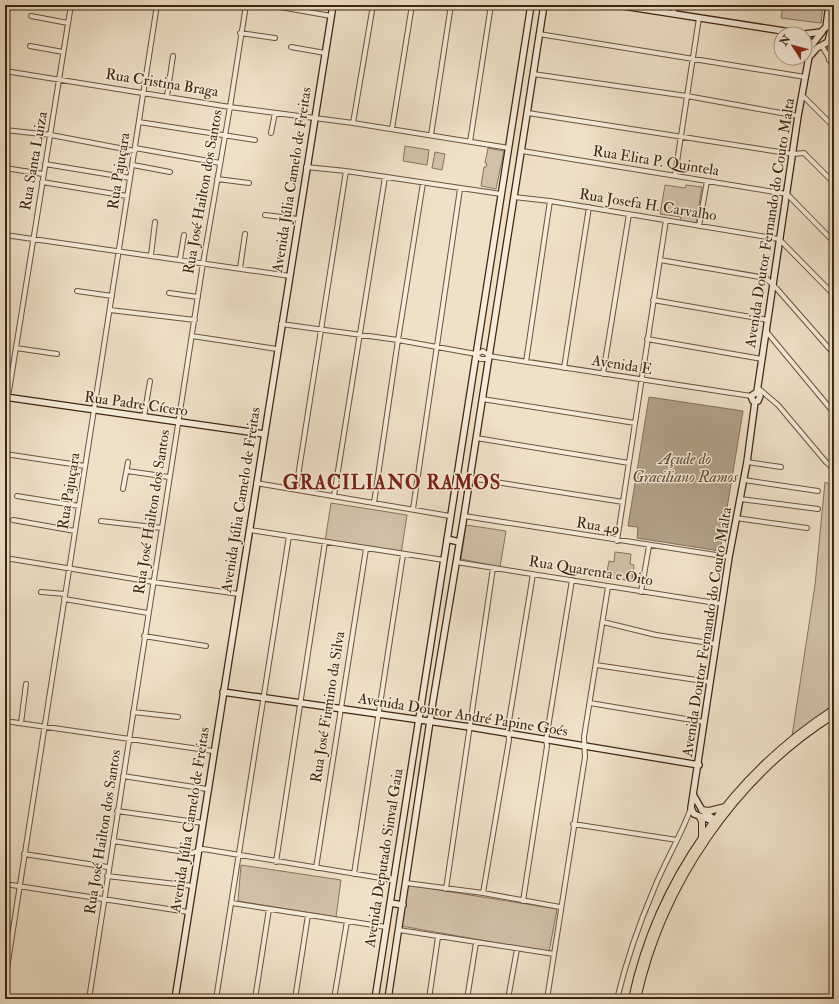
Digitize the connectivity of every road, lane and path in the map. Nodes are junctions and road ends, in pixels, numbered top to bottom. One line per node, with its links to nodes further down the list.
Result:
1 (71, 5): 21 (street, Rua Santa Luiza)
2 (157, 5): 45 (street, Rua Pajuçara)
3 (246, 5): 23 (street, Rua José Hailton dos Santos)
4 (269, 5): 18 (street)
5 (333, 5): 18 (street, Avenida Júlia Camelo de Freitas)
6 (373, 5): 55 (street)
7 (412, 5): 57 (street)
8 (451, 5): 60 (street)
9 (491, 5): 65 (street)
10 (531, 5): 66 (street, Avenida Deputado Sinval Gaia)
11 (544, 5): 24 (street, Avenida Deputado Sinval Gaia)
12 (617, 5): 15 (street)
13 (675, 5): 16 (street)
14 (829, 5): 29 (street, Avenida Doutor Fernando do Couto Malta)
15 (636, 6): 16 (street)
16 (673, 14): 20 (street)
17 (31, 16): 21 (street)
18 (331, 16): 35 (street, Avenida Júlia Camelo de Freitas)
19 (834, 17): 25 (street)
20 (700, 18): 22 (street); 37 (street)
21 (68, 23): 34 (street, Rua Santa Luiza)
22 (773, 29)
23 (240, 33): 26 (street); 49 (street, Rua José Hailton dos Santos)
24 (539, 34): 37 (street); 42 (street, Avenida Deputado Sinval Gaia)
25 (831, 37): 29 (street); 29 (street); 38 (street)
26 (275, 38)
27 (813, 39): 29 (street)
28 (813, 39): 29 (street)
29 (817, 41): 32 (street); 33 (street, Avenida Doutor Fernando do Couto Malta); 38 (street)
30 (30, 46): 34 (street)
31 (291, 47): 35 (street)
32 (813, 49)
33 (813, 49)
34 (63, 52): 44 (street, Rua Santa Luiza)
35 (325, 53): 53 (street, Avenida Júlia Camelo de Freitas)
36 (173, 56): 47 (street)
37 (693, 58): 43 (street); 48 (street)
38 (829, 61): 40 (street)
39 (807, 66): 43 (street, Avenida Doutor Fernando do Couto Malta)
40 (834, 67)
41 (5, 71): 44 (street, Rua Cristina Braga)
42 (533, 74): 48 (street); 51 (street, Avenida Deputado Sinval Gaia)
43 (805, 77): 46 (street, Avenida Doutor Fernando do Couto Malta)
44 (60, 78): 45 (street, Rua Cristina Braga); 62 (street, Rua Santa Luiza)
45 (143, 92): 47 (street, Rua Cristina Braga); 54 (street, Rua Pajuçara)
46 (802, 95): 52 (street, Avenida Doutor Fernando do Couto Malta); 56 (street)
47 (167, 96): 49 (street, Rua Cristina Braga)
48 (687, 96): 52 (street); 61 (street)
49 (230, 107): 50 (street, Rua Cristina Braga); 63 (street, Rua José Hailton dos Santos)
50 (275, 113): 53 (street, Rua Cristina Braga); 59 (street)
51 (528, 113): 61 (street); 68 (street, Avenida Deputado Sinval Gaia)
52 (798, 116): 69 (street, Avenida Doutor Fernando do Couto Malta)
53 (314, 118): 55 (street, Rua Cristina Braga); 73 (street, Avenida Júlia Camelo de Freitas)
54 (139, 122): 63 (street); 67 (street, Rua Pajuçara)
55 (353, 123): 57 (street, Rua Cristina Braga)
56 (834, 127)
57 (392, 129): 60 (street, Rua Cristina Braga)
58 (5, 130): 62 (street)
59 (271, 133)
60 (431, 135): 65 (street, Rua Cristina Braga)
61 (680, 135): 69 (street); 80 (street)
62 (50, 136): 67 (street); 71 (street, Rua Santa Luiza)
63 (224, 136): 64 (street); 70 (street, Rua José Hailton dos Santos)
64 (255, 140)
65 (470, 142): 66 (street, Rua Cristina Braga)
66 (509, 148): 77 (street, Avenida Deputado Sinval Gaia)
67 (135, 149): 70 (street); 72 (street, Rua Pajuçara)
68 (522, 151): 79 (street, Avenida Deputado Sinval Gaia); 80 (street, Rua Elita P. Quintela)
69 (793, 154): 88 (street); 91 (street, Avenida Doutor Fernando do Couto Malta)
70 (220, 163): 83 (street, Rua José Hailton dos Santos)
71 (45, 164): 78 (street, Rua Santa Luiza); 82 (street)
72 (133, 165): 76 (street); 82 (street, Rua Pajuçara)
73 (306, 167): 75 (street); 98 (street, Avenida Júlia Camelo de Freitas)
74 (5, 168): 78 (street)
75 (346, 171): 81 (street); 126 (street)
76 (170, 172)
77 (506, 172): 79 (street); 90 (street, Avenida Deputado Sinval Gaia)
78 (44, 174): 85 (street, Rua Santa Luiza)
79 (517, 174): 93 (street, Avenida Deputado Sinval Gaia)
80 (675, 175): 84 (street, Rua Elita P. Quintela)
81 (385, 177): 87 (street); 128 (street)
82 (130, 178): 92 (street, Rua Pajuçara)
83 (217, 179): 86 (street); 112 (street, Rua José Hailton dos Santos)
84 (707, 181): 91 (street, Rua Elita P. Quintela); 101 (street)
85 (42, 182): 92 (street); 105 (street, Rua Santa Luiza)
86 (248, 183)
87 (423, 183): 89 (street); 131 (street)
88 (834, 183)
89 (460, 189): 90 (street); 133 (street)
90 (501, 194): 136 (street, Avenida Deputado Sinval Gaia)
91 (787, 194): 106 (street, Avenida Doutor Fernando do Couto Malta); 107 (street)
92 (127, 196): 108 (street, Rua Pajuçara)
93 (514, 197): 94 (street, Rua Josefa H. Carvalho); 138 (street, Avenida Deputado Sinval Gaia)
94 (550, 201): 95 (street, Rua Josefa H. Carvalho); 140 (street)
95 (589, 207): 96 (street, Rua Josefa H. Carvalho); 141 (street)
96 (629, 214): 99 (street, Rua Josefa H. Carvalho); 142 (street)
97 (265, 215): 98 (street)
98 (298, 220): 114 (street, Avenida Júlia Camelo de Freitas)
99 (666, 220): 101 (street, Rua Josefa H. Carvalho); 111 (street)
100 (155, 222): 109 (street)
101 (699, 226): 106 (street, Rua Josefa H. Carvalho)
102 (245, 234): 113 (street)
103 (5, 235): 105 (street)
104 (184, 235): 110 (street)
105 (32, 238): 108 (street); 132 (street, Rua Santa Luiza)
106 (779, 238): 115 (street, Avenida Doutor Fernando do Couto Malta); 118 (street)
107 (834, 242)
108 (118, 252): 109 (street); 119 (street, Rua Pajuçara)
109 (151, 255): 110 (street)
110 (180, 259): 112 (street)
111 (660, 260): 115 (street); 121 (street)
112 (203, 263): 113 (street); 120 (street, Rua José Hailton dos Santos)
113 (240, 268): 114 (street)
114 (290, 276): 125 (street, Avenida Júlia Camelo de Freitas)
115 (772, 284): 124 (street, Avenida Doutor Fernando do Couto Malta); 137 (street)
116 (77, 290): 119 (street)
117 (169, 293): 120 (street)
118 (834, 295)
119 (112, 296): 122 (street, Rua Pajuçara)
120 (198, 297): 123 (street, Rua José Hailton dos Santos)
121 (653, 300): 124 (street); 130 (street)
122 (110, 310): 123 (street); 150 (street, Rua Pajuçara)
123 (195, 320): 129 (street, Rua José Hailton dos Santos)
124 (768, 320): 127 (street, Avenida Doutor Fernando do Couto Malta)
125 (281, 324): 126 (street, Avenida E); 134 (street, Avenida Júlia Camelo de Freitas)
126 (321, 329): 128 (street, Avenida E); 171 (street)
127 (766, 331): 139 (street, Avenida Doutor Fernando do Couto Malta); 151 (street)
128 (359, 335): 131 (street, Avenida E); 174 (street)
129 (192, 336): 134 (street); 154 (street, Rua José Hailton dos Santos)
130 (646, 339): 139 (street); 144 (street)
131 (398, 340): 133 (street, Avenida E); 177 (street)
132 (16, 348): 135 (street); 147 (street, Rua Santa Luiza)
133 (436, 348): 136 (street, Avenida E); 179 (street)
134 (277, 349): 156 (street, Avenida Júlia Camelo de Freitas)
135 (57, 354)
136 (476, 354): 138 (street, Avenida E); 138 (street, Avenida E); 181 (street, Avenida Deputado Sinval Gaia)
137 (834, 354)
138 (489, 356): 140 (street, Avenida E); 148 (street, Avenida Deputado Sinval Gaia)
139 (762, 359): 145 (street, Avenida Doutor Fernando do Couto Malta)
140 (526, 362): 141 (street, Avenida E)
141 (564, 368): 142 (street, Avenida E)
142 (604, 374): 144 (street, Avenida E)
143 (150, 380): 153 (street)
144 (642, 380): 146 (street, Avenida E); 155 (street)
145 (757, 390): 146 (street); 149 (street, Avenida Doutor Fernando do Couto Malta); 164 (street)
146 (751, 396): 149 (street)
147 (6, 398): 150 (street, Rua Padre Cícero); 152 (street, Rua Santa Luiza)
148 (482, 399): 155 (street); 157 (street, Avenida Deputado Sinval Gaia)
149 (755, 402): 160 (street, Avenida Doutor Fernando do Couto Malta)
150 (94, 410): 153 (street, Rua Padre Cícero); 162 (street, Rua Pajuçara)
151 (834, 413)
152 (5, 416)
153 (144, 417): 154 (street, Rua Padre Cícero)
154 (178, 422): 156 (street, Rua Padre Cícero); 166 (street, Rua José Hailton dos Santos)
155 (635, 423): 161 (street)
156 (264, 434): 169 (street, Avenida Júlia Camelo de Freitas)
157 (476, 438): 161 (street); 167 (street, Avenida Deputado Sinval Gaia)
158 (5, 454): 162 (street)
159 (128, 462): 165 (street)
160 (747, 462): 163 (street); 168 (street, Avenida Doutor Fernando do Couto Malta)
161 (629, 463): 176 (street)
162 (85, 466): 178 (street, Rua Pajuçara)
163 (781, 467)
164 (834, 469)
165 (127, 470): 166 (street); 170 (street)
166 (170, 477): 186 (street, Rua José Hailton dos Santos)
167 (470, 478): 176 (street); 182 (street, Avenida Deputado Sinval Gaia)
168 (744, 480): 172 (street); 175 (street, Avenida Doutor Fernando do Couto Malta)
169 (256, 483): 171 (street); 188 (street, Avenida Júlia Camelo de Freitas)
170 (123, 489)
171 (296, 489): 174 (street)
172 (818, 491)
173 (17, 496): 178 (street)
174 (334, 496): 177 (street)
175 (740, 499): 180 (street); 183 (street, Avenida Doutor Fernando do Couto Malta)
176 (623, 502): 192 (street)
177 (374, 503): 179 (street)
178 (79, 506): 189 (street, Rua Pajuçara)
179 (413, 509): 181 (street)
180 (818, 509)
181 (450, 516): 191 (street, Avenida Deputado Sinval Gaia)
182 (464, 516): 192 (street, Rua 49); 194 (street, Avenida Deputado Sinval Gaia)
183 (736, 518): 187 (street); 198 (street, Avenida Doutor Fernando do Couto Malta)
184 (13, 520): 189 (street)
185 (101, 521): 186 (street)
186 (162, 528): 206 (street, Rua José Hailton dos Santos)
187 (806, 528)
188 (250, 530): 190 (street); 210 (street, Avenida Júlia Camelo de Freitas)
189 (75, 531): 202 (street, Rua Pajuçara)
190 (289, 536): 193 (street); 223 (street)
191 (447, 539): 194 (street); 200 (street, Avenida Deputado Sinval Gaia)
192 (617, 541): 195 (street, Rua 49)
193 (325, 542): 196 (street); 225 (street)
194 (460, 542): 201 (street, Avenida Deputado Sinval Gaia)
195 (649, 546): 198 (street, Rua 49); 209 (street)
196 (366, 549): 197 (street); 227 (street, Rua José Firmino da Silva)
197 (403, 555): 200 (street); 230 (street)
198 (729, 557): 212 (street, Avenida Doutor Fernando do Couto Malta)
199 (5, 558): 202 (street)
200 (444, 560): 233 (street, Avenida Deputado Sinval Gaia)
201 (456, 562): 203 (street, Rua Quarenta e Oito); 235 (street, Avenida Deputado Sinval Gaia)
202 (69, 568): 206 (street); 211 (street, Rua Pajuçara)
203 (493, 568): 204 (street, Rua Quarenta e Oito); 239 (street)
204 (533, 574): 205 (street, Rua Quarenta e Oito); 240 (street)
205 (572, 580): 207 (street, Rua Quarenta e Oito); 242 (street)
206 (153, 582): 210 (street); 213 (street, Rua José Hailton dos Santos)
207 (608, 587): 209 (street, Rua Quarenta e Oito); 214 (street)
208 (40, 592): 211 (street)
209 (641, 592): 212 (street, Rua Quarenta e Oito)
210 (239, 594): 222 (street, Avenida Júlia Camelo de Freitas)
211 (64, 597): 213 (street); 238 (street, Rua Pajuçara)
212 (722, 604): 216 (street, Avenida Doutor Fernando do Couto Malta)
213 (148, 613): 215 (street, Rua José Hailton dos Santos)
214 (603, 622): 216 (street); 218 (street)
215 (144, 636): 217 (street); 229 (street, Rua José Hailton dos Santos)
216 (716, 644): 219 (street, Avenida Doutor Fernando do Couto Malta)
217 (206, 646)
218 (596, 665): 219 (street); 226 (street)
219 (710, 682): 236 (street, Avenida Doutor Fernando do Couto Malta)
220 (26, 684): 237 (street)
221 (7, 687): 224 (street)
222 (223, 692): 223 (street, Avenida Doutor André Papine Goés); 244 (street, Avenida Júlia Camelo de Freitas)
223 (264, 698): 225 (street, Avenida Doutor André Papine Goés); 262 (street)
224 (5, 701)
225 (302, 702): 227 (street, Avenida Doutor André Papine Goés); 263 (street)
226 (590, 703): 236 (street); 243 (street)
227 (340, 708): 230 (street, Avenida Doutor André Papine Goés); 265 (street, Rua José Firmino da Silva)
228 (834, 708): 249 (main road)
229 (133, 712): 232 (street); 241 (street, Rua José Hailton dos Santos)
230 (378, 714): 233 (street, Avenida Doutor André Papine Goés); 266 (street)
231 (834, 715): 255 (main road)
232 (178, 717)
233 (418, 720): 235 (street, Avenida Doutor André Papine Goés); 268 (street, Avenida Deputado Sinval Gaia)
234 (5, 721): 237 (street)
235 (431, 722): 239 (street, Avenida Doutor André Papine Goés); 270 (street, Avenida Deputado Sinval Gaia)
236 (704, 722): 245 (street, Avenida Doutor Fernando do Couto Malta)
237 (21, 723): 238 (street)
238 (44, 726): 241 (street); 261 (street, Rua Pajuçara)
239 (470, 727): 240 (street, Avenida Doutor André Papine Goés); 273 (street)
240 (508, 734): 242 (street, Avenida Doutor André Papine Goés); 274 (street)
241 (130, 739): 244 (street); 246 (street, Rua José Hailton dos Santos)
242 (546, 740): 243 (street, Avenida Doutor André Papine Goés); 276 (street)
243 (584, 746): 245 (street, Avenida Doutor André Papine Goés); 256 (street)
244 (213, 751): 247 (street, Avenida Júlia Camelo de Freitas)
245 (699, 765): 248 (street, Avenida Doutor Fernando do Couto Malta)
246 (123, 776): 247 (street); 252 (street, Rua José Hailton dos Santos)
247 (207, 789): 254 (street, Avenida Júlia Camelo de Freitas)
248 (694, 796): 250 (street, Avenida Doutor Fernando do Couto Malta); 251 (street)
249 (726, 806): 251 (main road); 255 (main road)
250 (691, 808): 253 (street); 258 (street, Avenida Doutor Fernando do Couto Malta)
251 (702, 810): 255 (street)
252 (117, 811): 254 (street); 259 (street, Rua José Hailton dos Santos)
253 (700, 817): 255 (street); 257 (main road)
254 (203, 823): 260 (street, Avenida Júlia Camelo de Freitas)
255 (716, 823): 257 (main road); 306 (main road)
256 (574, 824): 258 (street); 280 (street)
257 (702, 837): 305 (main road)
258 (677, 840): 304 (street, Avenida Doutor Fernando do Couto Malta)
259 (112, 841): 260 (street); 264 (street, Rua José Hailton dos Santos)
260 (198, 851): 262 (street); 272 (street, Avenida Júlia Camelo de Freitas)
261 (24, 854): 264 (street); 271 (street, Rua Pajuçara)
262 (238, 856): 263 (street); 277 (street)
263 (276, 862): 265 (street)
264 (108, 867): 267 (street, Rua José Hailton dos Santos)
265 (316, 868): 266 (street)
266 (354, 874): 268 (street)
267 (107, 876): 272 (street); 275 (street, Rua José Hailton dos Santos)
268 (393, 880): 278 (street, Avenida Deputado Sinval Gaia)
269 (5, 884): 271 (street)
270 (406, 884): 273 (street); 279 (street, Avenida Deputado Sinval Gaia)
271 (19, 886): 275 (street); 291 (street, Rua Pajuçara)
272 (193, 886): 282 (street, Avenida Júlia Camelo de Freitas)
273 (446, 889): 274 (street)
274 (483, 893): 276 (street)
275 (104, 899): 282 (street); 292 (street, Rua José Hailton dos Santos)
276 (524, 901): 280 (street)
277 (232, 903): 281 (street); 294 (street)
278 (390, 903): 279 (street); 285 (street, Avenida Deputado Sinval Gaia)
279 (403, 905): 286 (street, Avenida Deputado Sinval Gaia)
280 (560, 907): 290 (street)
281 (269, 909): 283 (street); 295 (street)
282 (188, 912): 293 (street, Avenida Júlia Camelo de Freitas)
283 (308, 915): 284 (street); 296 (street)
284 (347, 921): 285 (street); 297 (street)
285 (386, 927): 298 (street, Avenida Deputado Sinval Gaia)
286 (399, 930): 287 (street); 299 (street, Avenida Deputado Sinval Gaia)
287 (438, 937): 288 (street); 300 (street)
288 (476, 943): 289 (street); 301 (street)
289 (516, 949): 290 (street); 302 (street)
290 (554, 954): 303 (street)
291 (5, 981)
292 (89, 999)
293 (174, 999)
294 (216, 999)
295 (255, 999)
296 (295, 999)
297 (334, 999)
298 (375, 999)
299 (388, 999)
300 (429, 999)
301 (467, 999)
302 (508, 999)
303 (547, 999)
304 (617, 999)
305 (632, 999)
306 (637, 999)

